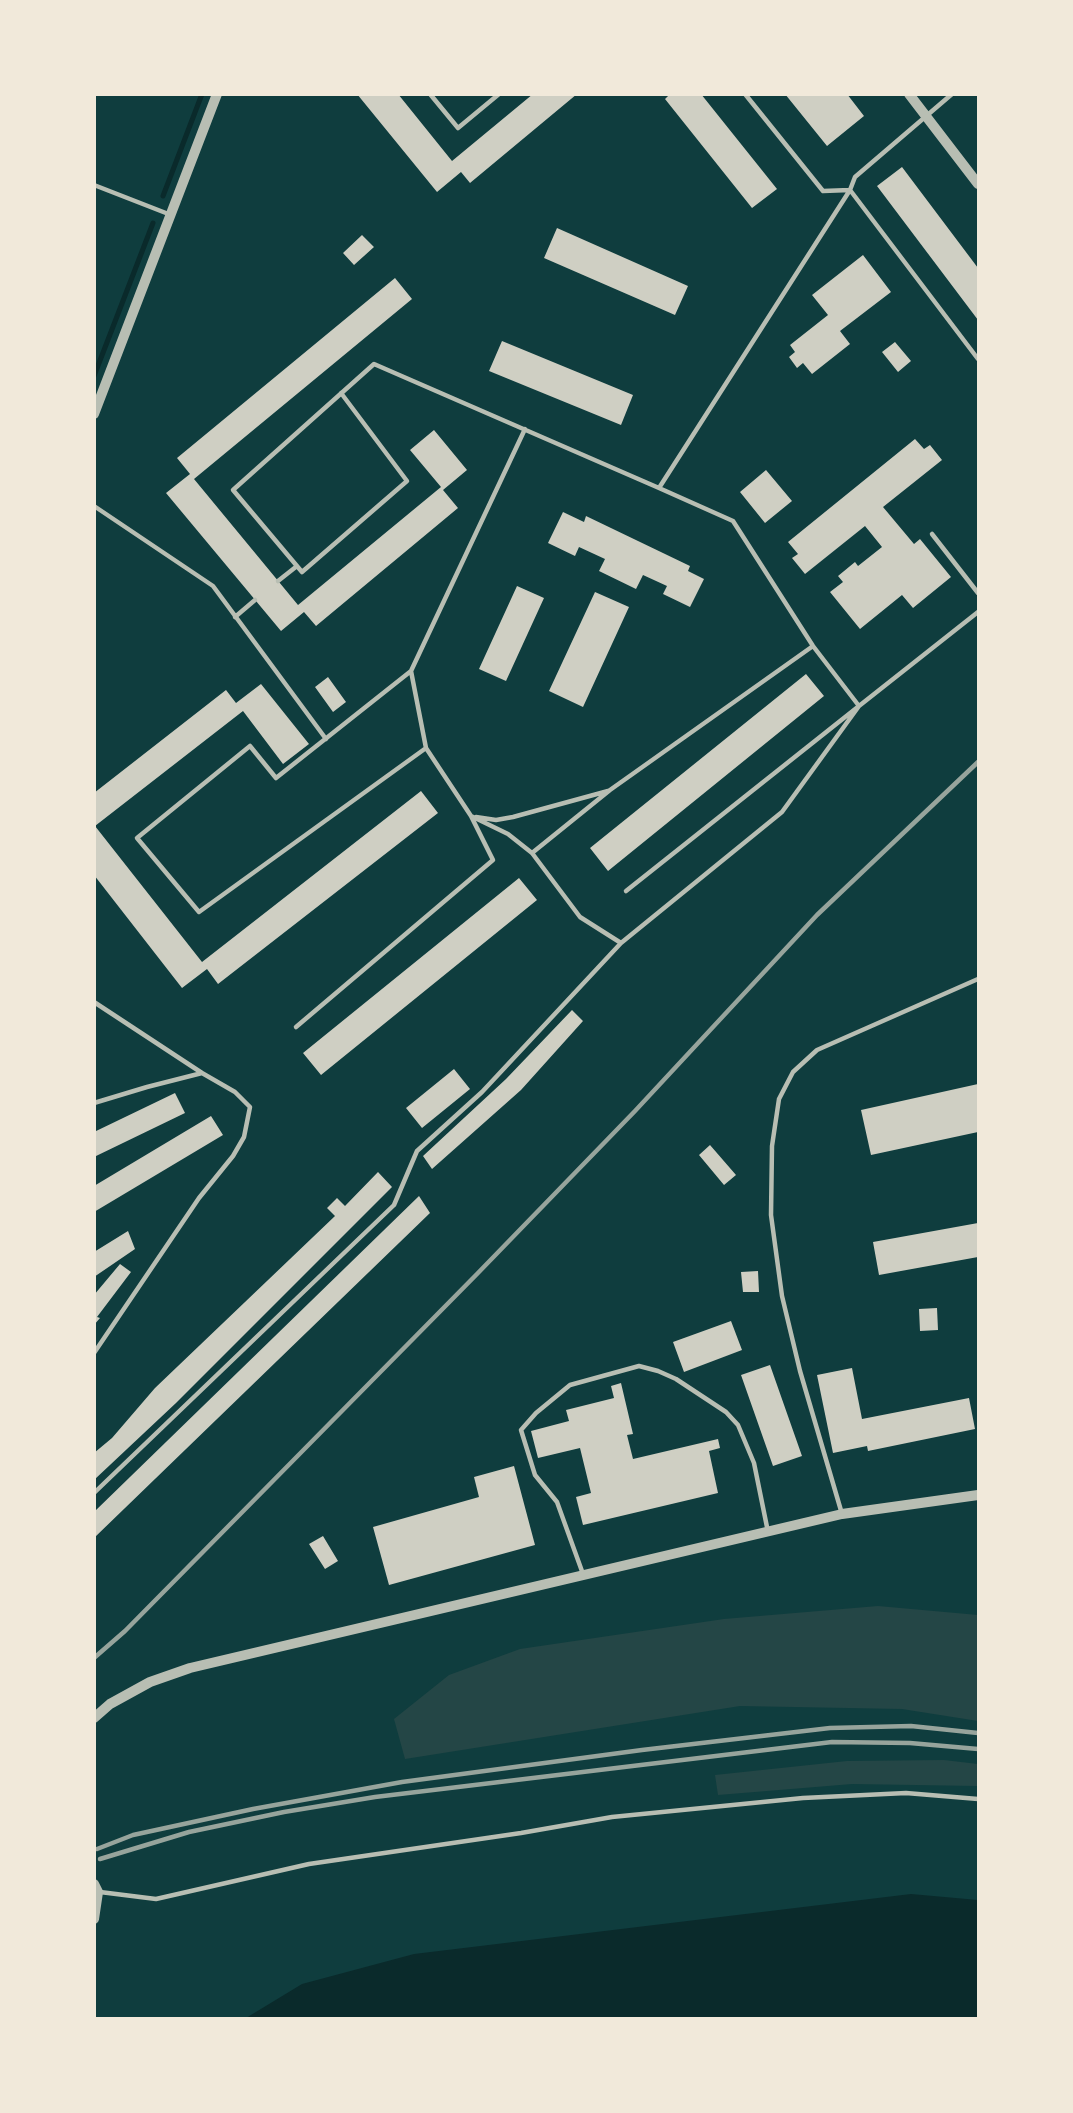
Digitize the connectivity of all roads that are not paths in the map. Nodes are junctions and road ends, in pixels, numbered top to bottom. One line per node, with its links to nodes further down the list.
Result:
1 (217, 94): 11 (street)
2 (430, 94): 3 (lane)
3 (499, 94)
4 (745, 94): 10 (lane)
5 (909, 94): 7 (street)
6 (952, 94): 7 (lane)
7 (926, 117): 8 (street); 10 (lane)
8 (978, 184)
9 (94, 185): 11 (lane)
10 (850, 190): 12 (lane); 16 (lane)
11 (171, 215): 14 (street)
12 (978, 359)
13 (341, 393): 15 (lane); 19 (lane); 19 (lane)
14 (94, 414)
15 (525, 429): 16 (lane); 26 (lane)
16 (659, 488): 25 (lane)
17 (94, 506): 24 (lane)
18 (932, 534): 21 (lane)
19 (297, 566): 20 (lane)
20 (279, 581)
21 (978, 593)
22 (255, 600): 24 (lane)
23 (978, 612): 27 (lane)
24 (235, 617): 28 (lane)
25 (813, 646): 27 (lane); 30 (lane)
26 (411, 671): 28 (lane); 29 (lane)
27 (859, 706): 33 (lane); 34 (lane)
28 (326, 739): 29 (lane)
29 (426, 748): 31 (lane)
30 (610, 790): 31 (lane); 32 (lane)
31 (471, 816): 32 (lane); 37 (lane)
32 (532, 853): 34 (lane)
33 (626, 891)
34 (621, 943): 41 (lane)
35 (978, 979): 43 (lane)
36 (94, 1002): 38 (lane)
37 (296, 1026)
38 (202, 1073): 39 (lane); 40 (lane)
39 (94, 1103)
40 (94, 1353)
41 (94, 1493)
42 (978, 1495): 43 (street)
43 (842, 1514): 44 (street)
44 (768, 1532): 45 (street); 45 (lane)
45 (583, 1575): 46 (street)
46 (94, 1718)
47 (978, 1799): 48 (lane)
48 (96, 1888): 49 (street)
49 (94, 1919)

